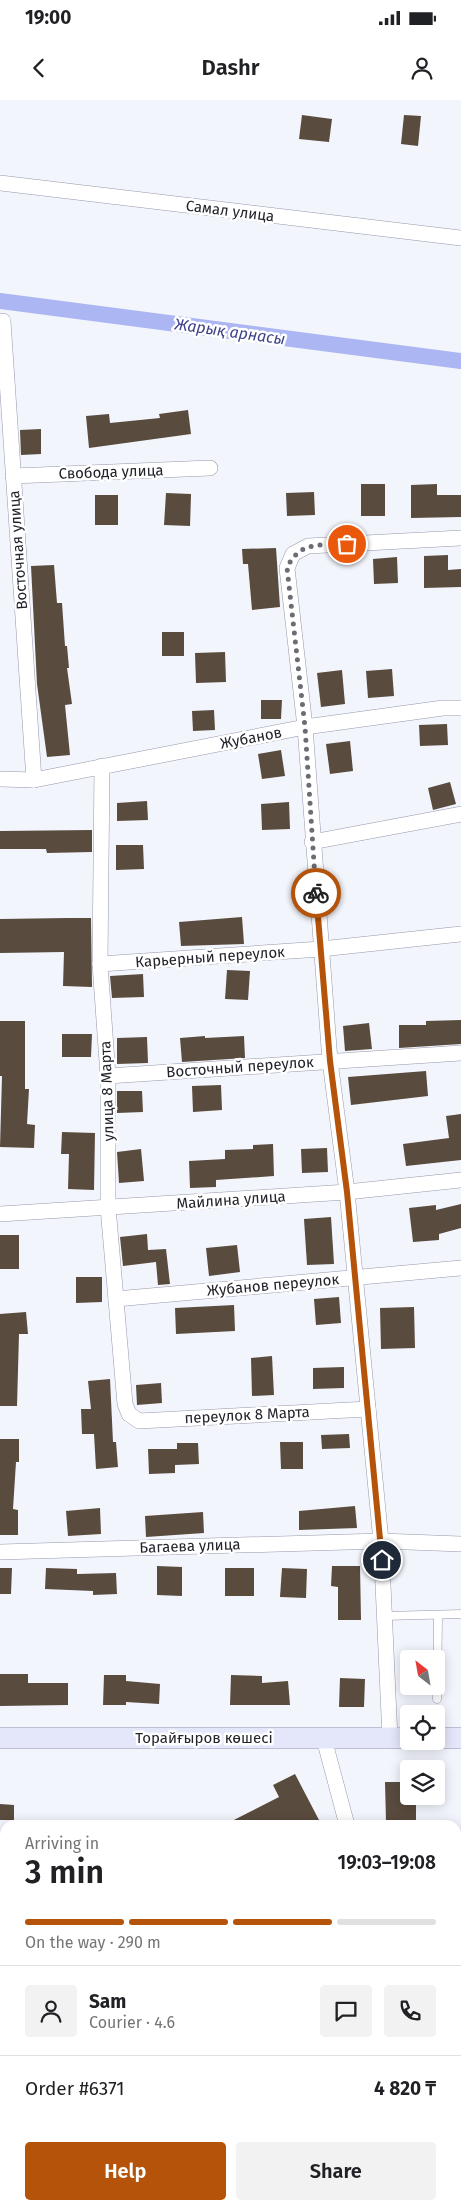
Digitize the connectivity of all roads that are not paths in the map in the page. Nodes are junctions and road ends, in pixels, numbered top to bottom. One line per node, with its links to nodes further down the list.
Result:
1 (0, 183): 2 (street, Самал улица)
2 (461, 238)
3 (2, 321): 5 (street, Восточная улица)
4 (210, 468): 5 (street, Свобода улица)
5 (13, 476): 11 (street, Восточная улица)
6 (461, 538): 8 (street)
7 (461, 708): 8 (street, Жубанов)
8 (305, 727): 9 (street, Жубанов); 13 (street)
9 (102, 766): 11 (street, Жубанов); 16 (street, улица 8 Марта)
10 (0, 779): 11 (street, Жубанов)
11 (34, 780)
12 (461, 814): 13 (street)
13 (312, 842): 15 (street)
14 (461, 934): 15 (street, Карьерный переулок)
15 (320, 949): 16 (street, Карьерный переулок); 18 (street)
16 (100, 964): 19 (street, улица 8 Марта)
17 (461, 1052): 18 (street, Восточный переулок)
18 (330, 1061): 19 (street, Восточный переулок); 21 (street)
19 (108, 1076): 22 (street, улица 8 Марта)
20 (461, 1180): 21 (street, Майлина улица)
21 (347, 1192): 22 (street, Майлина улица); 25 (street)
22 (108, 1207): 23 (street, Майлина улица); 26 (street, улица 8 Марта)
23 (0, 1214)
24 (461, 1268): 25 (street, Жубанов переулок)
25 (355, 1277): 26 (street, Жубанов переулок); 27 (street)
26 (116, 1299): 28 (street, улица 8 Марта)
27 (368, 1409): 28 (street, переулок 8 Марта); 29 (street)
28 (129, 1414)
29 (381, 1541): 30 (street, Багаева улица); 31 (street, Багаева улица); 33 (street)
30 (461, 1544)
31 (0, 1552)
32 (461, 1614): 34 (lane)
33 (384, 1616): 34 (lane); 37 (street)
34 (438, 1616): 35 (lane)
35 (437, 1699)
36 (0, 1738): 40 (street, Торайғыров көшесі)
37 (399, 1738): 40 (street, Торайғыров көшесі)
38 (445, 1738): 39 (street)
39 (461, 1738)
40 (324, 1739): 41 (street)
41 (346, 1820)

